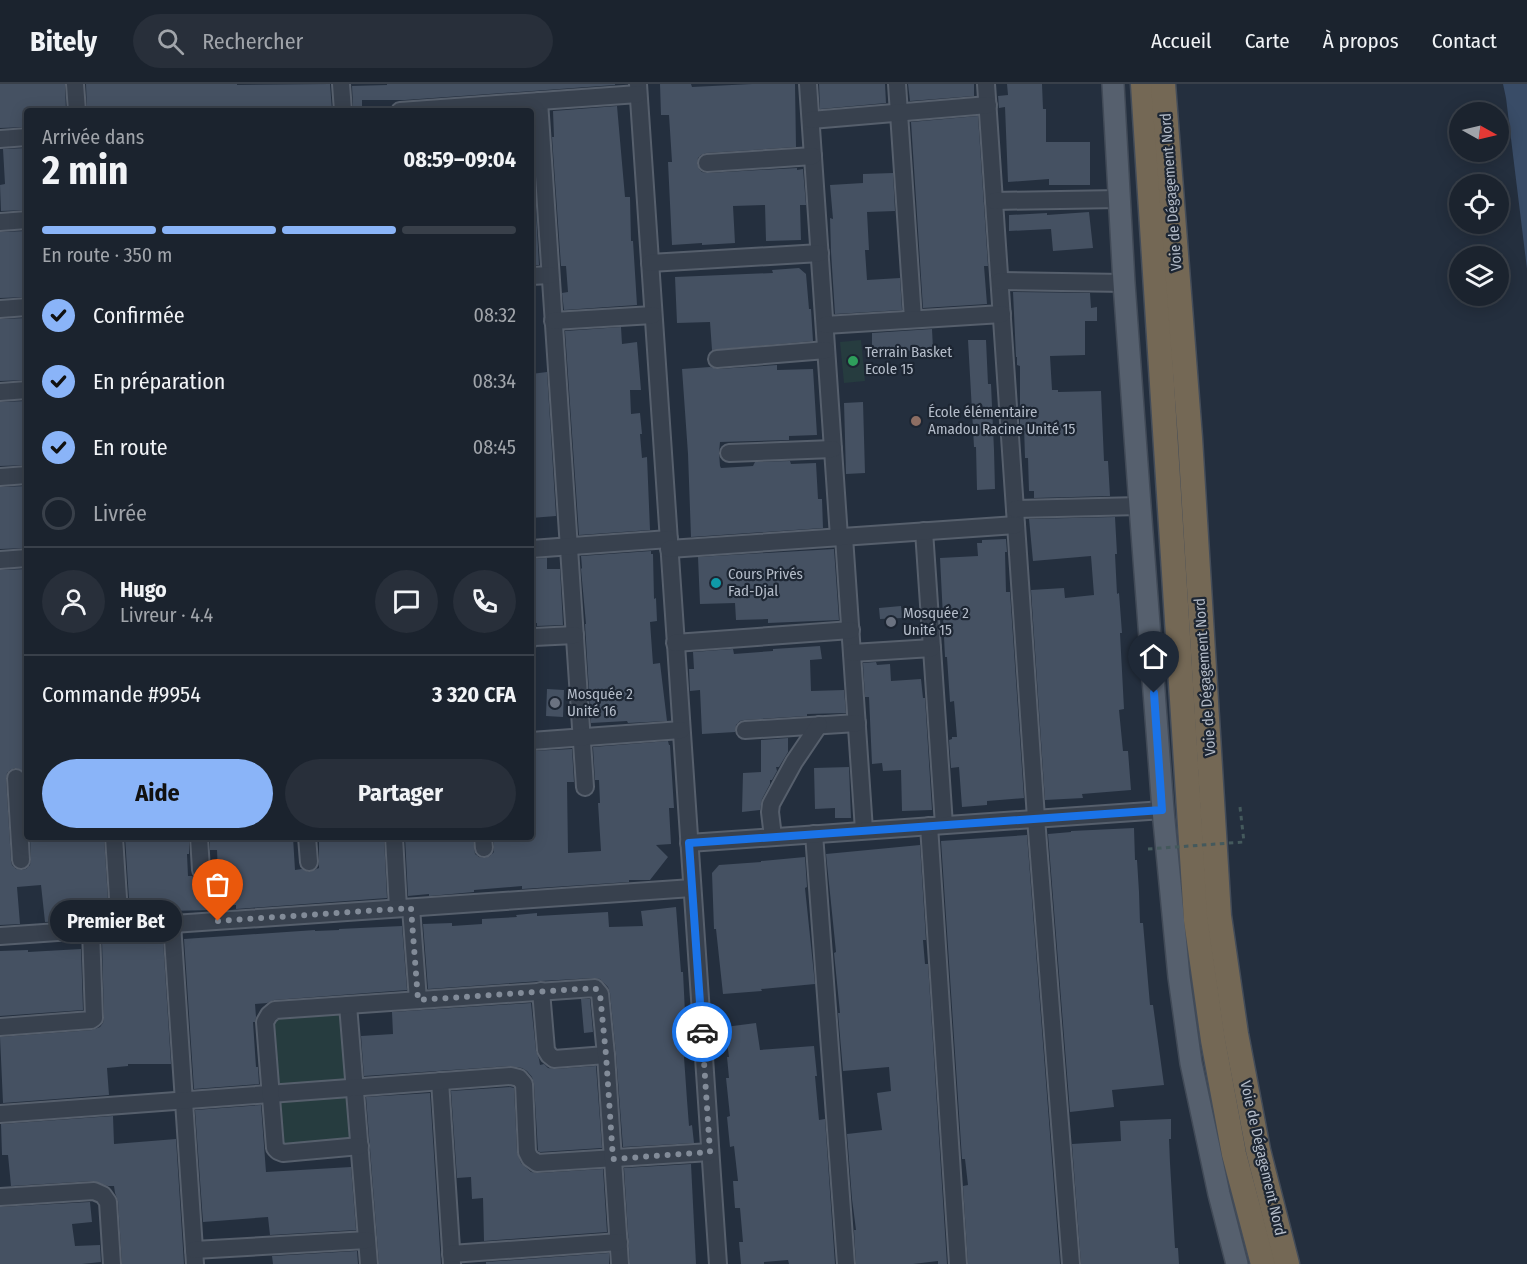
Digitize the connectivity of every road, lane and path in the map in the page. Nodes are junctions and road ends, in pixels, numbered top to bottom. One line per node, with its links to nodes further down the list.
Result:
1 (75, 84): 12 (street)
2 (341, 84): 13 (street)
3 (808, 84): 16 (street)
4 (897, 84): 15 (street)
5 (986, 84): 11 (street)
6 (1113, 84): 22 (main road)
7 (1143, 84): 118 (highway, Voie de Dégagement Nord)
8 (1163, 84): 119 (highway, Voie de Dégagement Nord)
9 (638, 89): 10 (street); 27 (street)
10 (538, 101): 14 (street); 21 (street)
11 (988, 105): 15 (street); 23 (street)
12 (77, 108)
13 (343, 108)
14 (441, 108)
15 (899, 112): 16 (street); 36 (street)
16 (811, 120): 19 (street)
17 (24, 137): 18 (street)
18 (0, 139)
19 (813, 156): 20 (street); 26 (street)
20 (707, 164)
21 (538, 185): 28 (street)
22 (1120, 199): 23 (street); 31 (main road)
23 (994, 201): 30 (street)
24 (24, 220): 25 (street)
25 (0, 222)
26 (820, 253): 27 (street); 38 (street)
27 (650, 262): 35 (street)
28 (550, 274): 29 (street); 37 (street)
29 (534, 276)
30 (1000, 281): 31 (street); 34 (street)
31 (1124, 283): 47 (main road)
32 (24, 307): 33 (street)
33 (0, 309)
34 (1002, 314): 36 (street); 48 (street)
35 (653, 315): 37 (street); 51 (street)
36 (913, 319): 38 (street)
37 (554, 321): 52 (street)
38 (825, 325): 39 (street)
39 (826, 350): 40 (street); 43 (street)
40 (717, 359)
41 (24, 390): 42 (street)
42 (0, 392)
43 (833, 449): 44 (street); 50 (street)
44 (729, 453)
45 (24, 475): 46 (street)
46 (0, 477)
47 (1140, 506): 48 (street); 71 (main road)
48 (1016, 517): 49 (street); 72 (street)
49 (924, 531): 50 (street); 60 (street)
50 (842, 537): 51 (street); 56 (street)
51 (669, 544): 52 (street); 59 (street)
52 (569, 546): 53 (street); 57 (street)
53 (534, 549)
54 (24, 558): 55 (street)
55 (0, 560)
56 (851, 630): 59 (street); 61 (street)
57 (575, 636): 58 (street); 66 (street)
58 (534, 637)
59 (675, 643): 64 (street)
60 (932, 648): 61 (street); 73 (street)
61 (852, 653): 62 (street)
62 (857, 723): 63 (street); 74 (street)
63 (819, 725): 65 (street); 76 (street)
64 (681, 730): 66 (street); 81 (street)
65 (745, 730)
66 (582, 737): 67 (street); 69 (street)
67 (534, 741)
68 (14, 778): 83 (street)
69 (585, 787)
70 (1240, 807): 82 (path, bridge)
71 (1162, 810): 72 (street); 117 (main road)
72 (1036, 818): 73 (street); 116 (street)
73 (936, 825): 74 (street); 115 (street)
74 (864, 830): 75 (street)
75 (814, 834): 76 (street); 114 (street)
76 (773, 837): 81 (street)
77 (114, 840): 89 (street)
78 (199, 840): 85 (street)
79 (307, 840): 84 (street)
80 (394, 840): 87 (street)
81 (689, 843): 86 (street)
82 (1148, 849)
83 (21, 860)
84 (309, 862)
85 (201, 870)
86 (692, 888): 87 (street); 103 (street)
87 (405, 908): 88 (street); 93 (street)
88 (172, 924): 89 (street); 100 (street)
89 (120, 928): 90 (street)
90 (91, 930): 91 (street); 95 (street)
91 (0, 936)
92 (541, 991): 93 (street); 96 (street); 96 (street)
93 (418, 1000): 94 (street)
94 (348, 1005): 98 (street); 99 (street)
95 (0, 1027)
96 (606, 1055): 104 (street)
97 (440, 1081): 98 (street); 104 (street); 109 (street)
98 (355, 1087): 99 (street); 102 (street)
99 (272, 1095): 100 (street); 102 (street)
100 (184, 1101): 101 (street); 108 (street)
101 (0, 1114)
102 (360, 1146): 106 (street)
103 (710, 1152): 104 (street); 113 (street)
104 (613, 1159): 107 (street)
105 (0, 1197): 110 (street)
106 (367, 1240): 108 (street); 111 (street)
107 (619, 1242): 109 (street); 112 (street)
108 (195, 1257)
109 (451, 1259)
110 (112, 1264)
111 (369, 1264)
112 (620, 1264)
113 (718, 1264)
114 (846, 1264)
115 (958, 1264)
116 (1071, 1264)
117 (1238, 1264)
118 (1263, 1264)
119 (1287, 1264)

